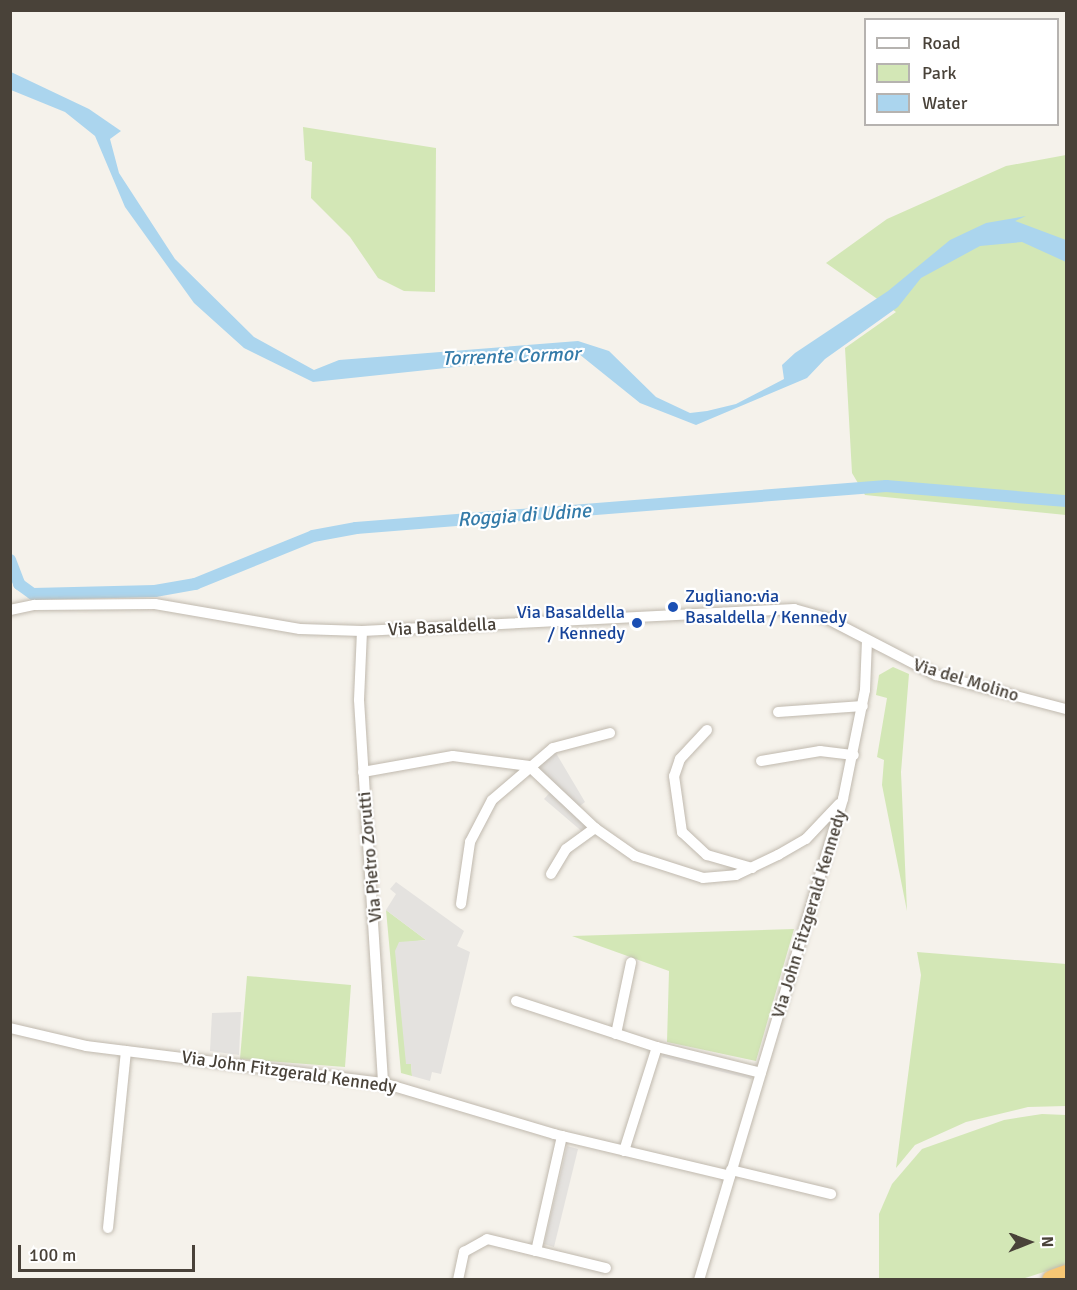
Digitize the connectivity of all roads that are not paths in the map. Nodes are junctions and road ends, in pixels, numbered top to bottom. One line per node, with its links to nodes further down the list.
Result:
1 (10, 610): 2 (street, Via Basaldella)
2 (362, 631): 3 (street, Via Basaldella); 12 (street, Via Pietro Zorutti)
3 (868, 642): 4 (street, Via John Fitzgerald Kennedy); 5 (street, Via del Molino)
4 (862, 706): 6 (street); 9 (street, Via John Fitzgerald Kennedy)
5 (1066, 709)
6 (778, 712)
7 (707, 730): 15 (street)
8 (610, 733): 11 (street)
9 (854, 755): 10 (street); 13 (street, Via John Fitzgerald Kennedy)
10 (761, 761)
11 (529, 766): 12 (street); 14 (street); 17 (street)
12 (363, 772): 25 (street, Via Pietro Zorutti)
13 (843, 799): 15 (street); 24 (street, Via John Fitzgerald Kennedy)
14 (594, 828): 15 (street); 16 (street)
15 (752, 868)
16 (551, 874)
17 (461, 904)
18 (631, 963): 21 (street)
19 (516, 1001): 21 (street)
20 (10, 1028): 23 (street, Via John Fitzgerald Kennedy)
21 (616, 1034): 22 (street)
22 (657, 1047): 24 (street); 27 (street)
23 (126, 1051): 25 (street, Via John Fitzgerald Kennedy); 30 (street)
24 (762, 1073): 28 (street, Via John Fitzgerald Kennedy)
25 (383, 1083): 26 (street, Via John Fitzgerald Kennedy)
26 (562, 1136): 27 (street, Via John Fitzgerald Kennedy); 31 (street)
27 (624, 1151): 28 (street, Via John Fitzgerald Kennedy)
28 (730, 1173): 29 (street, Via John Fitzgerald Kennedy); 35 (street, Via John Fitzgerald Kennedy)
29 (831, 1194)
30 (108, 1228)
31 (536, 1251): 32 (street); 34 (street)
32 (606, 1268)
33 (1066, 1275): 36 (highway)
34 (458, 1280)
35 (699, 1280)
36 (1052, 1280)

